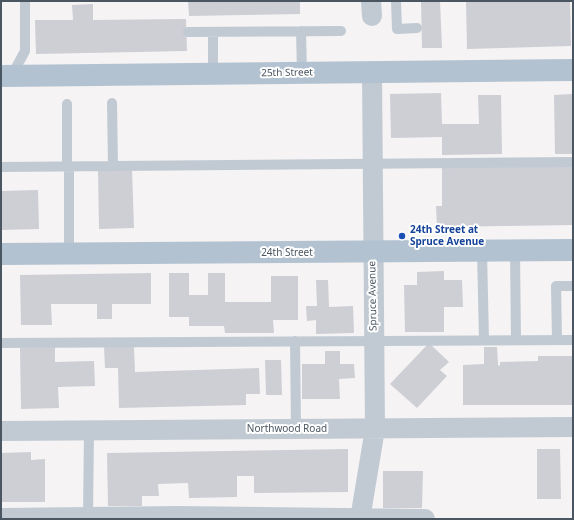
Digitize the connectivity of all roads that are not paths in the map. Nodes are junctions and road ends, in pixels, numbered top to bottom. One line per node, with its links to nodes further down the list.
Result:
1 (26, 1): 12 (lane)
2 (396, 1): 3 (lane)
3 (417, 28)
4 (342, 31): 7 (lane)
5 (188, 32): 6 (lane)
6 (212, 32): 7 (lane); 11 (lane)
7 (301, 32): 10 (lane)
8 (573, 70): 9 (main road, 25th Street)
9 (372, 72): 10 (main road, 25th Street); 16 (street, Spruce Avenue)
10 (302, 73): 11 (main road, 25th Street)
11 (212, 74): 12 (main road, 25th Street)
12 (6, 76)
13 (112, 103): 17 (lane)
14 (67, 104): 19 (lane)
15 (573, 162): 16 (lane)
16 (372, 163): 17 (lane); 23 (street, Spruce Avenue)
17 (113, 166): 19 (lane)
18 (1, 167): 19 (lane)
19 (68, 167): 25 (lane)
20 (573, 250): 22 (main road, 24th Street)
21 (482, 251): 22 (main road, 24th Street); 23 (main road, 24th Street); 27 (lane)
22 (514, 251): 28 (lane)
23 (373, 252): 25 (main road, 24th Street); 31 (street, Spruce Avenue)
24 (1, 254): 25 (main road, 24th Street)
25 (69, 254)
26 (573, 286): 29 (lane)
27 (484, 340): 28 (lane); 31 (lane)
28 (516, 340): 29 (lane)
29 (556, 340): 30 (lane)
30 (573, 340)
31 (374, 341): 32 (lane); 36 (street, Spruce Avenue)
32 (295, 342): 33 (lane); 35 (lane)
33 (1, 343)
34 (573, 427): 36 (street, Northwood Road)
35 (296, 429): 36 (street, Northwood Road); 38 (street, Northwood Road)
36 (375, 429): 41 (street, Spruce Avenue)
37 (1, 431): 38 (street, Northwood Road)
38 (89, 431): 39 (lane)
39 (88, 517): 40 (street); 41 (street)
40 (1, 518)
41 (360, 518): 42 (street)
42 (425, 519)

